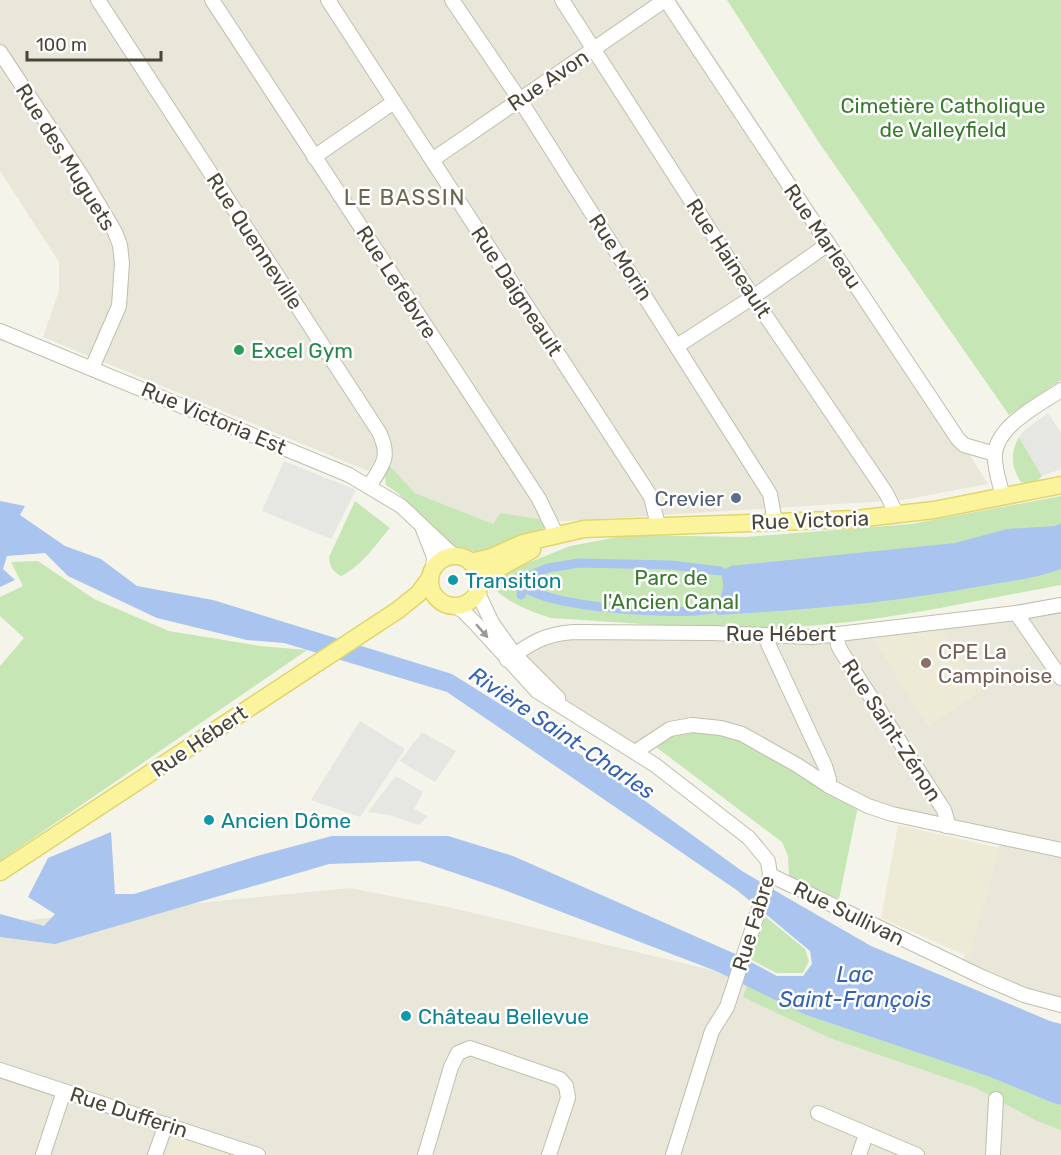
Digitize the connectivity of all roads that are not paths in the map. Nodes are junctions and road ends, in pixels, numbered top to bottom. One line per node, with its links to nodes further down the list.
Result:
1 (98, 0): 21 (street, Rue Quenneville)
2 (212, 0): 11 (street, Rue Lefebvre)
3 (328, 0): 10 (street, Rue Daigneault)
4 (452, 0): 9 (street, Rue Morin)
5 (562, 0): 7 (street, Rue Haineault)
6 (666, 0): 7 (street, Rue Avon); 13 (street, Rue Marleau)
7 (594, 49): 9 (street, Rue Avon); 14 (street, Rue Haineault)
8 (0, 52): 17 (street, Rue des Muguets)
9 (520, 100): 12 (street, Rue Avon); 16 (street, Rue Morin)
10 (394, 102): 11 (street); 12 (street, Rue Daigneault)
11 (314, 157): 27 (street, Rue Lefebvre)
12 (432, 160): 26 (street, Rue Daigneault)
13 (828, 244): 14 (street); 19 (street, Rue Marleau)
14 (753, 297): 16 (street); 23 (street, Rue Haineault)
15 (0, 331): 17 (street, Rue Victoria Est)
16 (678, 346): 25 (street, Rue Morin)
17 (92, 368): 21 (street, Rue Victoria Est)
18 (1061, 390): 19 (street)
19 (995, 454): 22 (street)
20 (1061, 485): 22 (main road, Rue Victoria)
21 (369, 486): 24 (street, Rue Victoria Est)
22 (1003, 497): 23 (main road, Rue Victoria)
23 (897, 515): 25 (main road, Rue Victoria)
24 (420, 522): 28 (street, Rue Victoria Est); 29 (street, Rue Victoria Est)
25 (775, 522): 26 (main road, Rue Victoria)
26 (658, 525): 27 (main road, Rue Victoria)
27 (556, 536): 28 (main road, Rue Victoria); 30 (main road, Rue Victoria)
28 (462, 559): 29 (main road); 30 (main road)
29 (432, 574): 31 (main road); 33 (main road, Rue Hébert)
30 (478, 585): 31 (main road); 37 (street, Rue Fabre)
31 (447, 603): 33 (main road, Rue Hébert); 37 (street, Rue Fabre, one-way to 37)
32 (1061, 605): 34 (street, Rue Hébert)
33 (398, 610): 43 (main road, Rue Hébert)
34 (1016, 613): 35 (street, Rue Hébert); 38 (street)
35 (837, 634): 36 (street, Rue Hébert); 41 (street, Rue Saint-Zénon)
36 (765, 637): 37 (street, Rue Hébert); 40 (street)
37 (511, 658): 39 (street, Rue Fabre)
38 (1061, 678)
39 (635, 752): 40 (street); 44 (street, Rue Fabre)
40 (829, 786): 41 (street)
41 (946, 826): 42 (street)
42 (1061, 849)
43 (0, 872)
44 (770, 875): 45 (street, Rue Sullivan); 57 (street, Rue Fabre)
45 (1061, 1005)
46 (0, 1070): 47 (street, Rue Dufferin)
47 (64, 1091): 50 (street, Rue Dufferin); 52 (street)
48 (996, 1099): 60 (street)
49 (818, 1113): 51 (street)
50 (166, 1124): 53 (street); 54 (street, Rue Dufferin)
51 (866, 1134): 58 (street); 59 (street)
52 (43, 1155)
53 (155, 1155)
54 (258, 1155)
55 (425, 1155): 56 (street)
56 (549, 1155)
57 (673, 1155)
58 (859, 1155)
59 (917, 1155)
60 (993, 1155)

